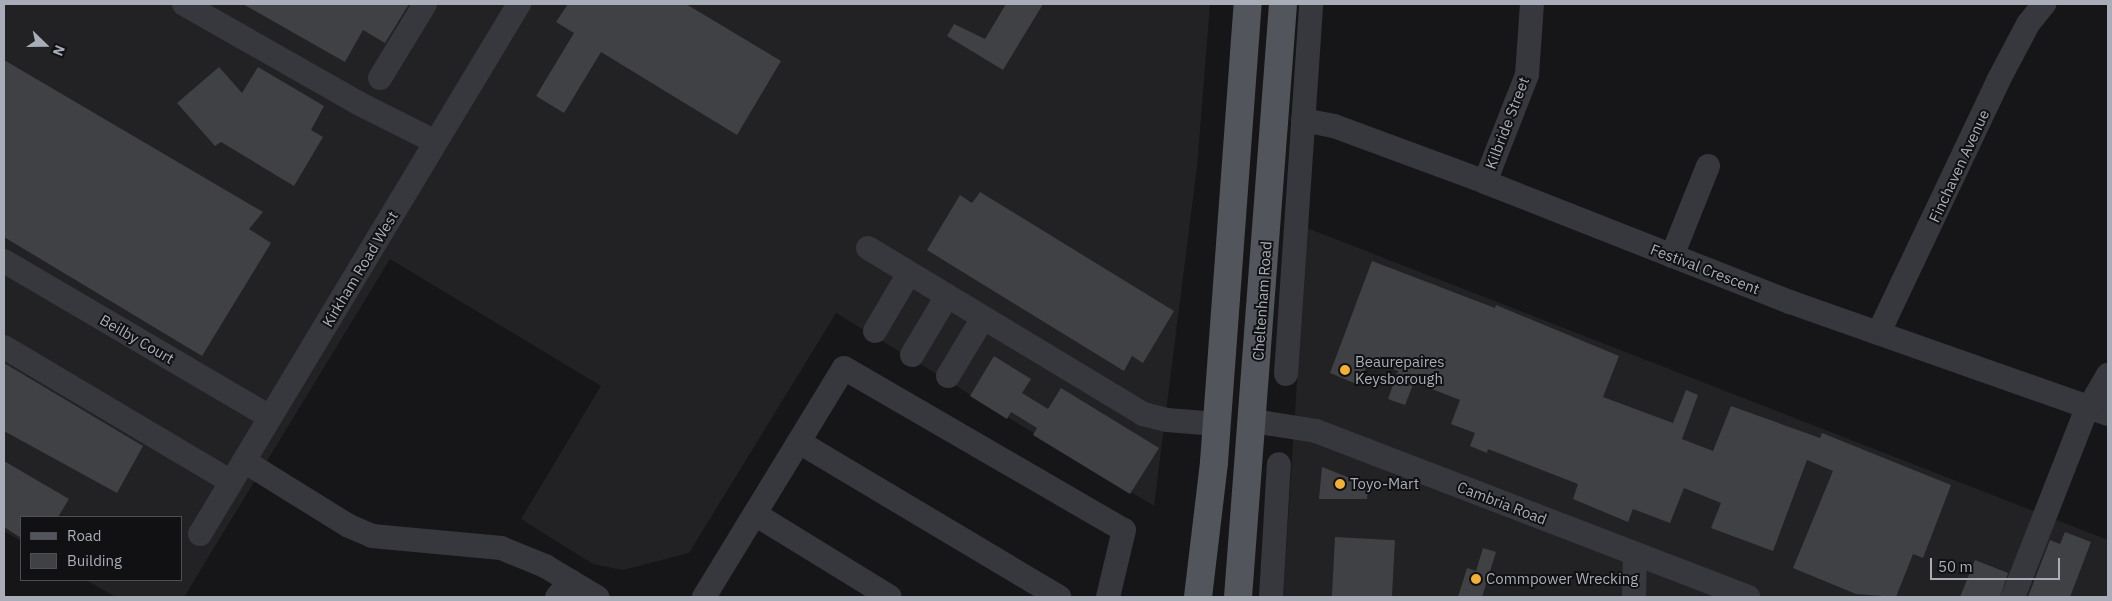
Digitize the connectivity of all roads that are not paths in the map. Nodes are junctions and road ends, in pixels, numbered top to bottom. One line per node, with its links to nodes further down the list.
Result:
1 (184, 4): 11 (street)
2 (425, 4): 9 (street)
3 (519, 4): 11 (street, Kirkham Road West)
4 (1284, 4): 20 (main road, Cheltenham Road)
5 (1311, 4): 10 (street, Cheltenham Road)
6 (1532, 4): 13 (street, Kilbride Street)
7 (2044, 4): 23 (street, Finchaven Avenue)
8 (1245, 9): 32 (main road)
9 (380, 78)
10 (1303, 120): 13 (street, Festival Crescent); 18 (street, Cheltenham Road)
11 (436, 142): 30 (street, Kirkham Road West)
12 (1708, 166): 15 (street)
13 (1485, 182): 15 (street, Festival Crescent)
14 (868, 248): 17 (street)
15 (1672, 256): 23 (street, Festival Crescent)
16 (4, 261): 30 (street, Beilby Court)
17 (908, 272): 19 (street); 22 (street)
18 (1291, 287): 20 (street); 26 (street, Cheltenham Road)
19 (947, 296): 21 (street); 25 (street)
20 (1262, 307): 31 (main road, Cheltenham Road)
21 (983, 318): 28 (street); 32 (street)
22 (875, 331)
23 (1879, 332): 29 (street, Festival Crescent)
24 (4, 347): 36 (street)
25 (912, 355)
26 (1286, 374)
27 (2108, 375): 29 (street)
28 (948, 376)
29 (2095, 409): 53 (street)
30 (270, 418): 34 (street, Kirkham Road West)
31 (1253, 422): 32 (main road); 37 (main road, Cheltenham Road); 41 (street, Cambria Road)
32 (1217, 424): 48 (main road)
33 (799, 442): 38 (street); 46 (street); 47 (street)
34 (244, 461): 36 (street, Kirkham Road West); 42 (street)
35 (1279, 464): 40 (street)
36 (231, 482): 39 (street, Kirkham Road West)
37 (1247, 500): 40 (street); 49 (main road, Cheltenham Road)
38 (755, 514): 43 (street); 45 (street)
39 (200, 534)
40 (1275, 534): 50 (street)
41 (1635, 554): 51 (street); 52 (street, Cambria Road)
42 (564, 589): 44 (street)
43 (707, 596)
44 (597, 597)
45 (890, 597)
46 (1059, 597)
47 (1108, 597)
48 (1198, 597)
49 (1238, 597)
50 (1271, 597)
51 (1634, 597)
52 (1748, 597)
53 (2013, 597)

